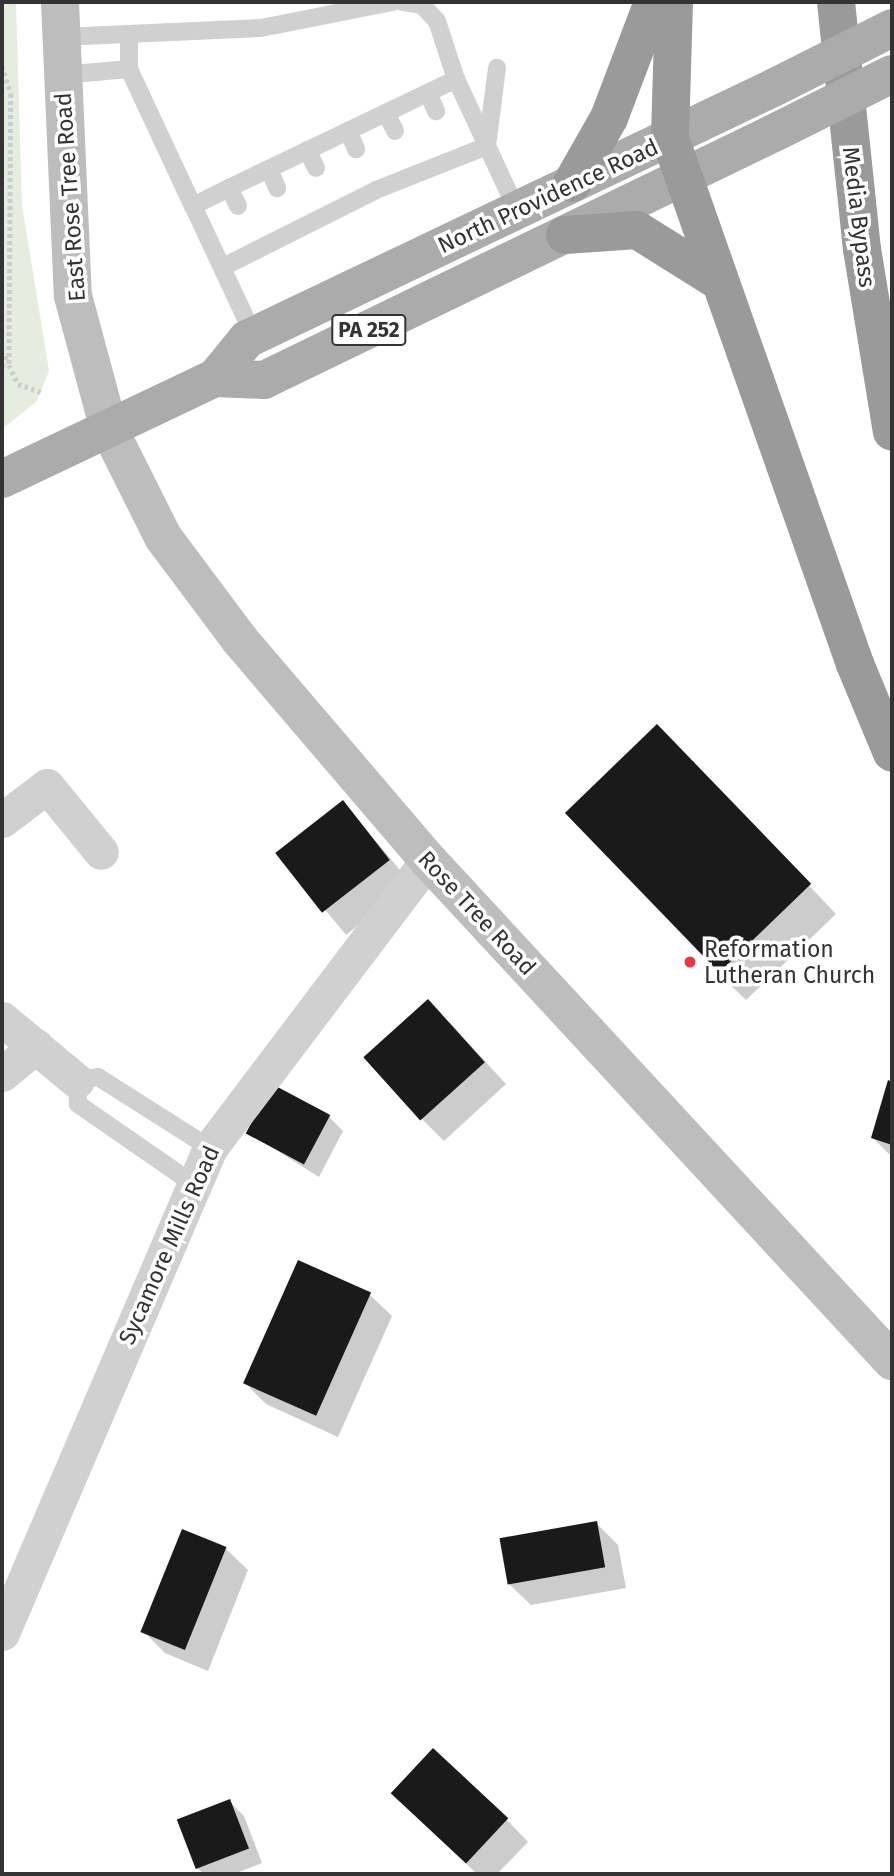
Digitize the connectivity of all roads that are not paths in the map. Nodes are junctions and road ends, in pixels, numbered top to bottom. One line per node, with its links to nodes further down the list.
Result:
1 (392, 2): 8 (lane)
2 (403, 2): 13 (lane)
3 (653, 2): 26 (highway)
4 (674, 2): 19 (highway)
5 (836, 2): 38 (highway, Media Bypass)
6 (61, 19): 8 (lane); 12 (street, East Rose Tree Road)
7 (892, 28): 19 (main road, North Providence Road / PA 252, bridge)
8 (128, 39): 10 (lane)
9 (497, 68): 20 (lane)
10 (129, 69): 12 (lane); 29 (lane)
11 (892, 74): 25 (main road, North Providence Road / PA 252, bridge)
12 (62, 75): 37 (street, East Rose Tree Road)
13 (456, 79): 14 (lane); 20 (lane)
14 (428, 93): 15 (lane); 16 (lane)
15 (436, 111)
16 (386, 113): 17 (lane); 18 (lane)
17 (348, 131): 21 (lane); 22 (lane)
18 (395, 131)
19 (670, 138): 25 (highway); 26 (main road, North Providence Road / PA 252)
20 (487, 146): 31 (lane); 33 (lane)
21 (356, 149)
22 (307, 150): 23 (lane); 24 (lane)
23 (316, 168)
24 (268, 169): 27 (lane); 28 (lane)
25 (684, 178): 32 (main road, North Providence Road / PA 252); 34 (highway)
26 (572, 183): 31 (main road, North Providence Road / PA 252)
27 (229, 188): 29 (lane); 30 (lane)
28 (277, 188)
29 (193, 206): 33 (lane)
30 (237, 206)
31 (516, 208): 35 (main road, North Providence Road / PA 252)
32 (565, 235): 34 (highway); 36 (main road, North Providence Road / PA 252)
33 (223, 267): 35 (lane)
34 (717, 280): 40 (highway)
35 (254, 336): 36 (main road, North Providence Road / PA 252)
36 (215, 378): 37 (main road, North Providence Road / PA 252)
37 (109, 429): 39 (main road, North Providence Road / PA 252); 43 (street, Rose Tree Road)
38 (892, 432)
39 (2, 480)
40 (892, 753)
41 (2, 820): 42 (street)
42 (101, 852)
43 (428, 860): 48 (street, Sycamore Mills Road); 50 (street, Rose Tree Road)
44 (2, 1019): 45 (street)
45 (36, 1046): 46 (street); 47 (street)
46 (2, 1074)
47 (77, 1081): 48 (lane); 49 (lane)
48 (209, 1148): 49 (street, Sycamore Mills Road)
49 (192, 1183): 51 (street, Sycamore Mills Road)
50 (892, 1361)
51 (2, 1633)

